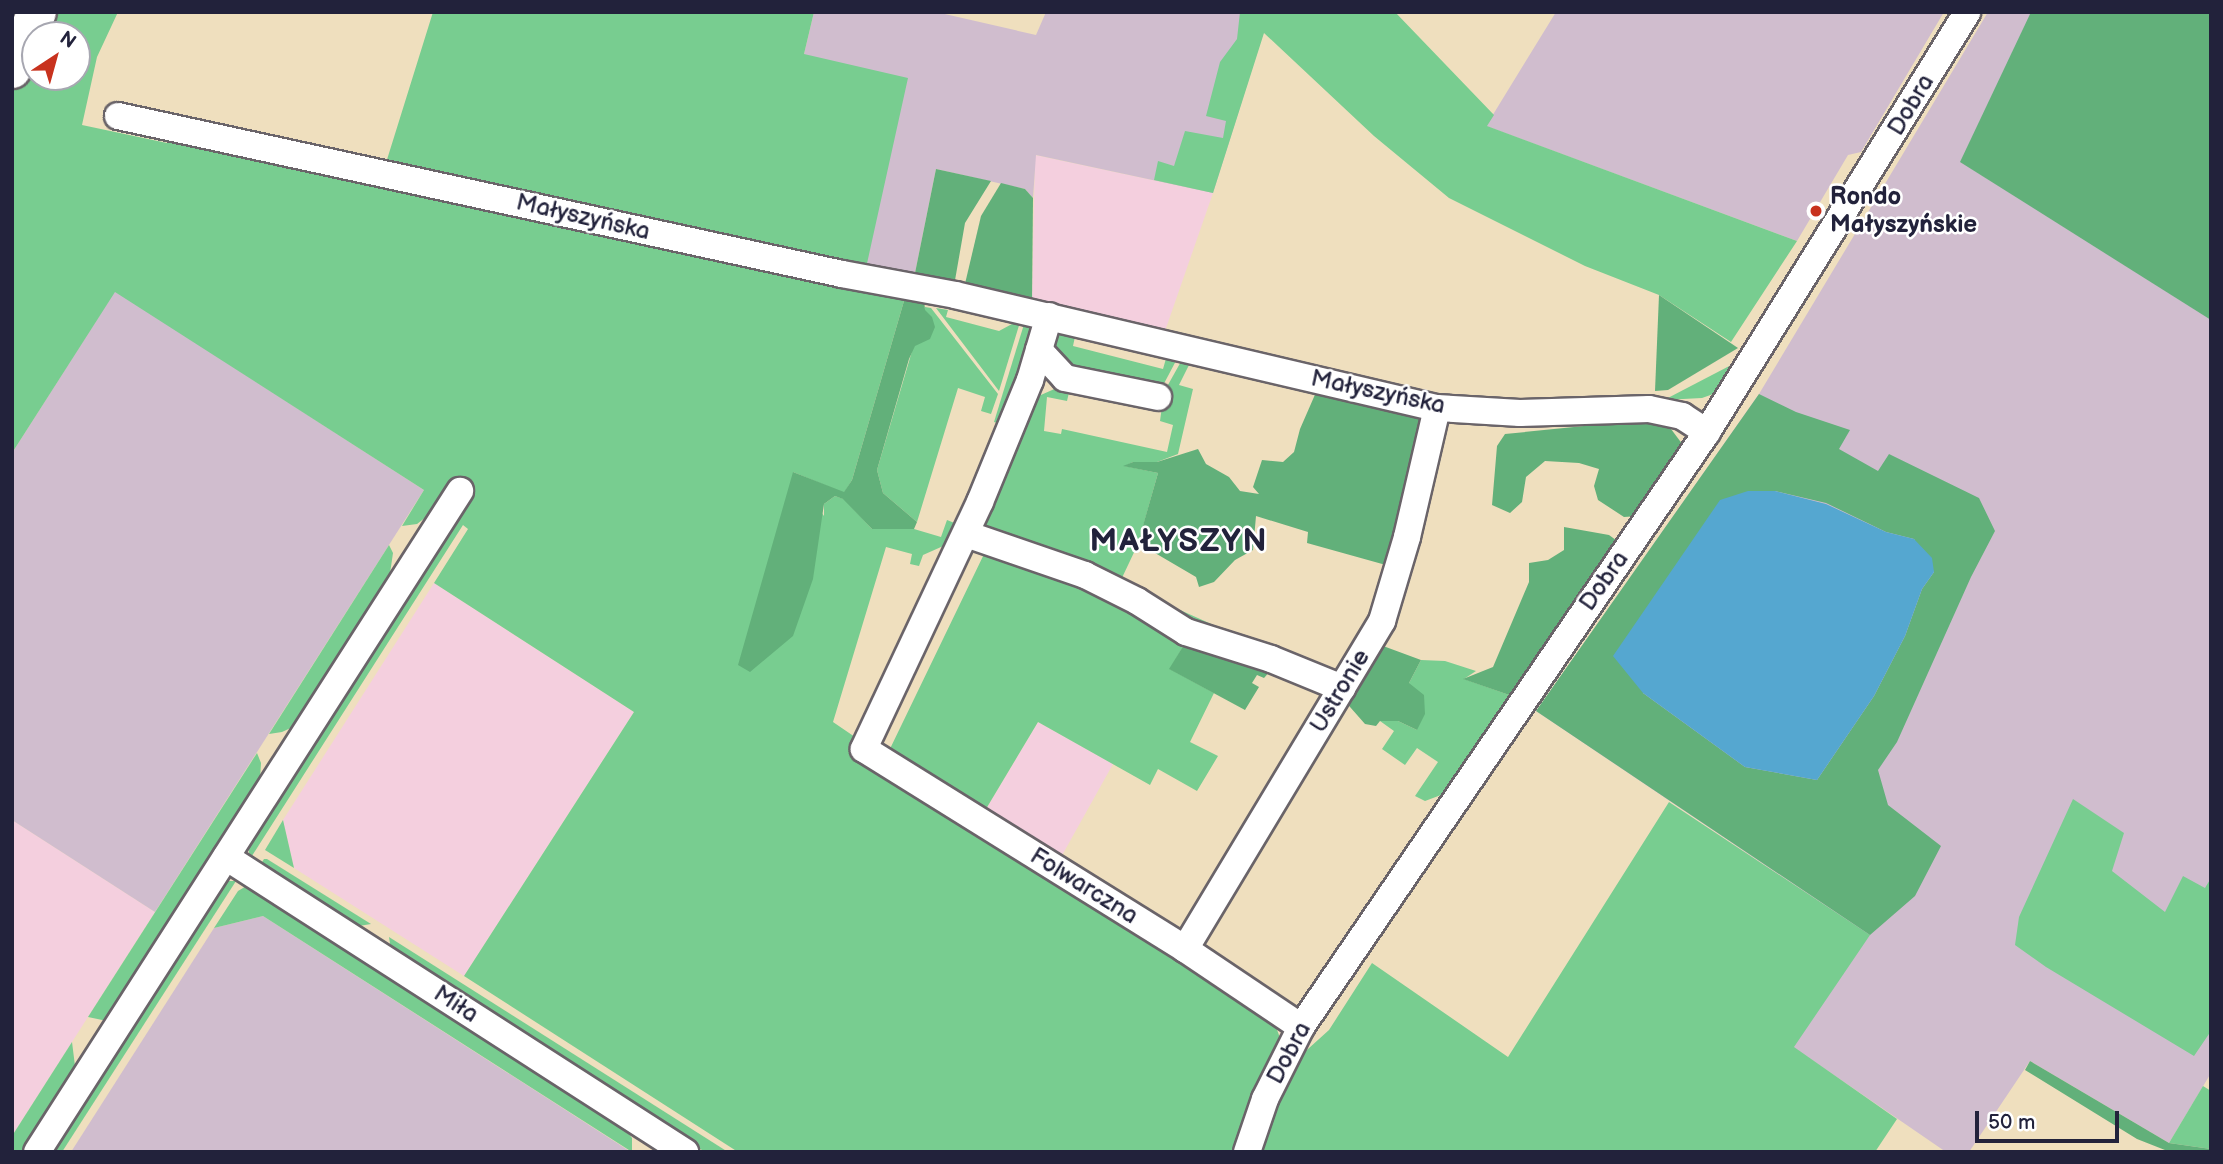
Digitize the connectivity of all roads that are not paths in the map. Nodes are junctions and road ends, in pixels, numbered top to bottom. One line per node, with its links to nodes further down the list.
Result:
1 (37, 12): 3 (highway)
2 (1967, 12): 9 (street, Dobra)
3 (12, 69)
4 (118, 116): 5 (street, Małyszyńska)
5 (1049, 316): 6 (street); 8 (street, Małyszyńska)
6 (1039, 350): 7 (street); 11 (street)
7 (1158, 397)
8 (1437, 408): 9 (street, Małyszyńska); 12 (street, Ustronie)
9 (1707, 432): 15 (street, Dobra)
10 (460, 491): 13 (street)
11 (966, 534): 12 (street); 14 (street, Folwarczna)
12 (1342, 688): 14 (street, Ustronie)
13 (226, 857): 16 (street); 17 (street, Miła)
14 (1185, 949): 15 (street, Folwarczna)
15 (1301, 1027): 18 (street, Dobra)
16 (37, 1152)
17 (685, 1152)
18 (1247, 1152)

